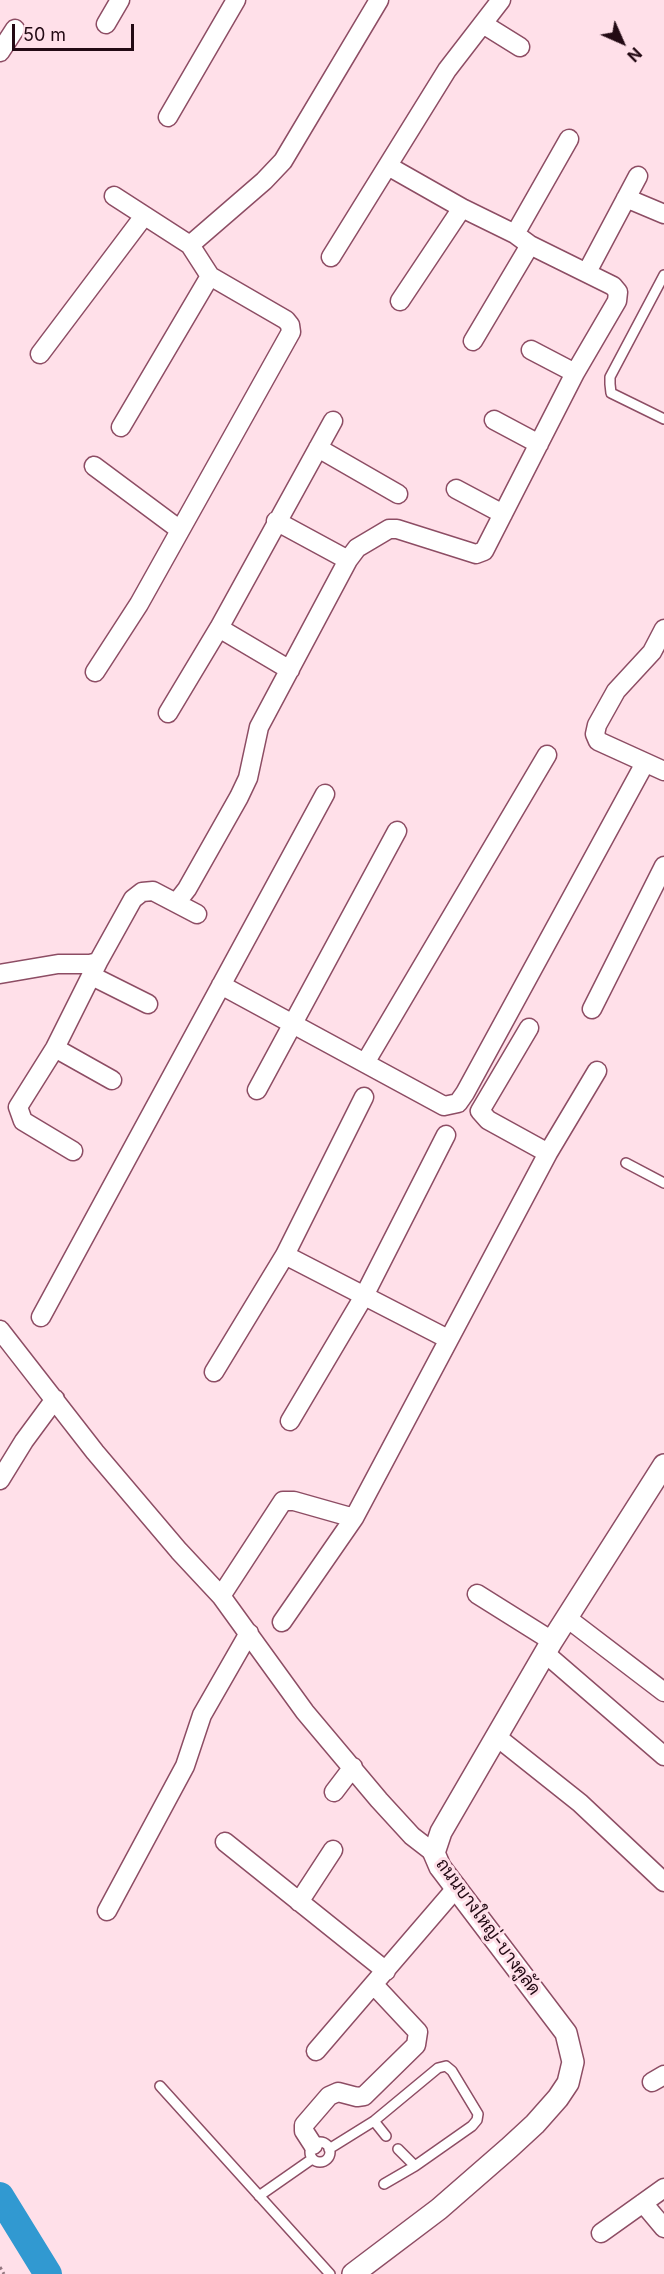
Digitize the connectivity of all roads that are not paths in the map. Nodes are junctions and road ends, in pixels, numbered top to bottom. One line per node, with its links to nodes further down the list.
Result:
1 (120, 0): 5 (street)
2 (236, 0): 10 (street)
3 (501, 0): 6 (street)
4 (372, 2): 20 (street)
5 (106, 24)
6 (483, 24): 8 (street); 12 (street)
7 (15, 29): 9 (street)
8 (520, 48)
9 (0, 52)
10 (168, 117)
11 (569, 139): 19 (street)
12 (388, 166): 16 (street); 22 (street)
13 (638, 176): 15 (street)
14 (114, 195): 18 (street)
15 (626, 198): 17 (street); 23 (street)
16 (462, 208): 19 (street); 26 (street)
17 (664, 214)
18 (144, 216): 20 (street); 29 (street)
19 (515, 234): 21 (street)
20 (190, 245): 25 (street)
21 (530, 245): 23 (street); 27 (street)
22 (331, 257)
23 (587, 272): 30 (street)
24 (664, 275): 31 (lane)
25 (210, 276): 34 (street); 42 (street)
26 (400, 301)
27 (473, 341)
28 (531, 350): 30 (street)
29 (40, 354)
30 (575, 373): 35 (street)
31 (664, 419)
32 (494, 420): 35 (street)
33 (333, 421): 36 (street)
34 (122, 427)
35 (539, 444): 40 (street)
36 (318, 448): 39 (street); 41 (street)
37 (94, 466): 42 (street)
38 (456, 489): 40 (street)
39 (398, 494)
40 (503, 514): 43 (street)
41 (276, 521): 43 (street); 44 (street)
42 (180, 530): 47 (street)
43 (348, 560): 46 (street)
44 (219, 628): 46 (street); 48 (street)
45 (664, 629): 50 (street)
46 (290, 670): 55 (street)
47 (95, 672)
48 (168, 713)
49 (547, 754): 65 (street)
50 (645, 763): 51 (street); 65 (street)
51 (664, 771)
52 (325, 794): 59 (street)
53 (397, 831): 62 (street)
54 (664, 866): 61 (street)
55 (176, 903): 56 (street); 57 (street)
56 (197, 914)
57 (95, 969): 58 (street); 60 (street); 64 (street)
58 (1, 976)
59 (221, 985): 62 (street); 77 (street)
60 (148, 1004)
61 (592, 1009)
62 (292, 1024): 65 (street); 68 (street)
63 (529, 1028): 72 (street)
64 (55, 1048): 67 (street); 71 (street)
65 (365, 1063)
66 (597, 1071): 72 (street)
67 (112, 1080)
68 (257, 1090)
69 (364, 1098): 75 (street)
70 (446, 1135): 76 (street)
71 (73, 1151)
72 (548, 1153): 79 (street)
73 (626, 1163): 74 (lane)
74 (664, 1183)
75 (285, 1255): 76 (street); 80 (street)
76 (363, 1296): 79 (street); 82 (street)
77 (41, 1317)
78 (0, 1330): 81 (street)
79 (448, 1339): 85 (street)
80 (214, 1372)
81 (55, 1399): 84 (street); 87 (street)
82 (290, 1421)
83 (664, 1465): 88 (street, ถนนบางใหญ่-บางคูลัด)
84 (0, 1480)
85 (354, 1518): 87 (street); 89 (street)
86 (477, 1594): 91 (street)
87 (221, 1596): 90 (street)
88 (567, 1618): 91 (street, ถนนบางใหญ่-บางคูลัด); 92 (street)
89 (282, 1622)
90 (249, 1633): 95 (street); 103 (street)
91 (549, 1647): 93 (street, ถนนบางใหญ่-บางคูลัด); 94 (street)
92 (664, 1692)
93 (497, 1737): 99 (street, ถนนบางใหญ่-บางคูลัด); 100 (street)
94 (664, 1756)
95 (353, 1767): 96 (street); 99 (street)
96 (334, 1792)
97 (225, 1842): 102 (street)
98 (333, 1850): 102 (street)
99 (434, 1853): 101 (street, ถนนบางใหญ่-บางคูลัด)
100 (664, 1882)
101 (457, 1887): 104 (street); 119 (street, ถนนบางใหญ่-บางคูลัด)
102 (299, 1902): 104 (street)
103 (106, 1911)
104 (380, 1978): 105 (street); 110 (street)
105 (316, 2051)
106 (160, 2086): 114 (lane)
107 (374, 2121): 108 (lane); 110 (lane); 111 (lane)
108 (386, 2136)
109 (398, 2149): 111 (lane)
110 (318, 2151): 114 (lane)
111 (415, 2166): 112 (lane)
112 (384, 2184)
113 (664, 2188): 115 (street)
114 (259, 2196): 118 (lane)
115 (643, 2203): 116 (street); 117 (street)
116 (664, 2228)
117 (602, 2233)
118 (330, 2274)
119 (353, 2274)

